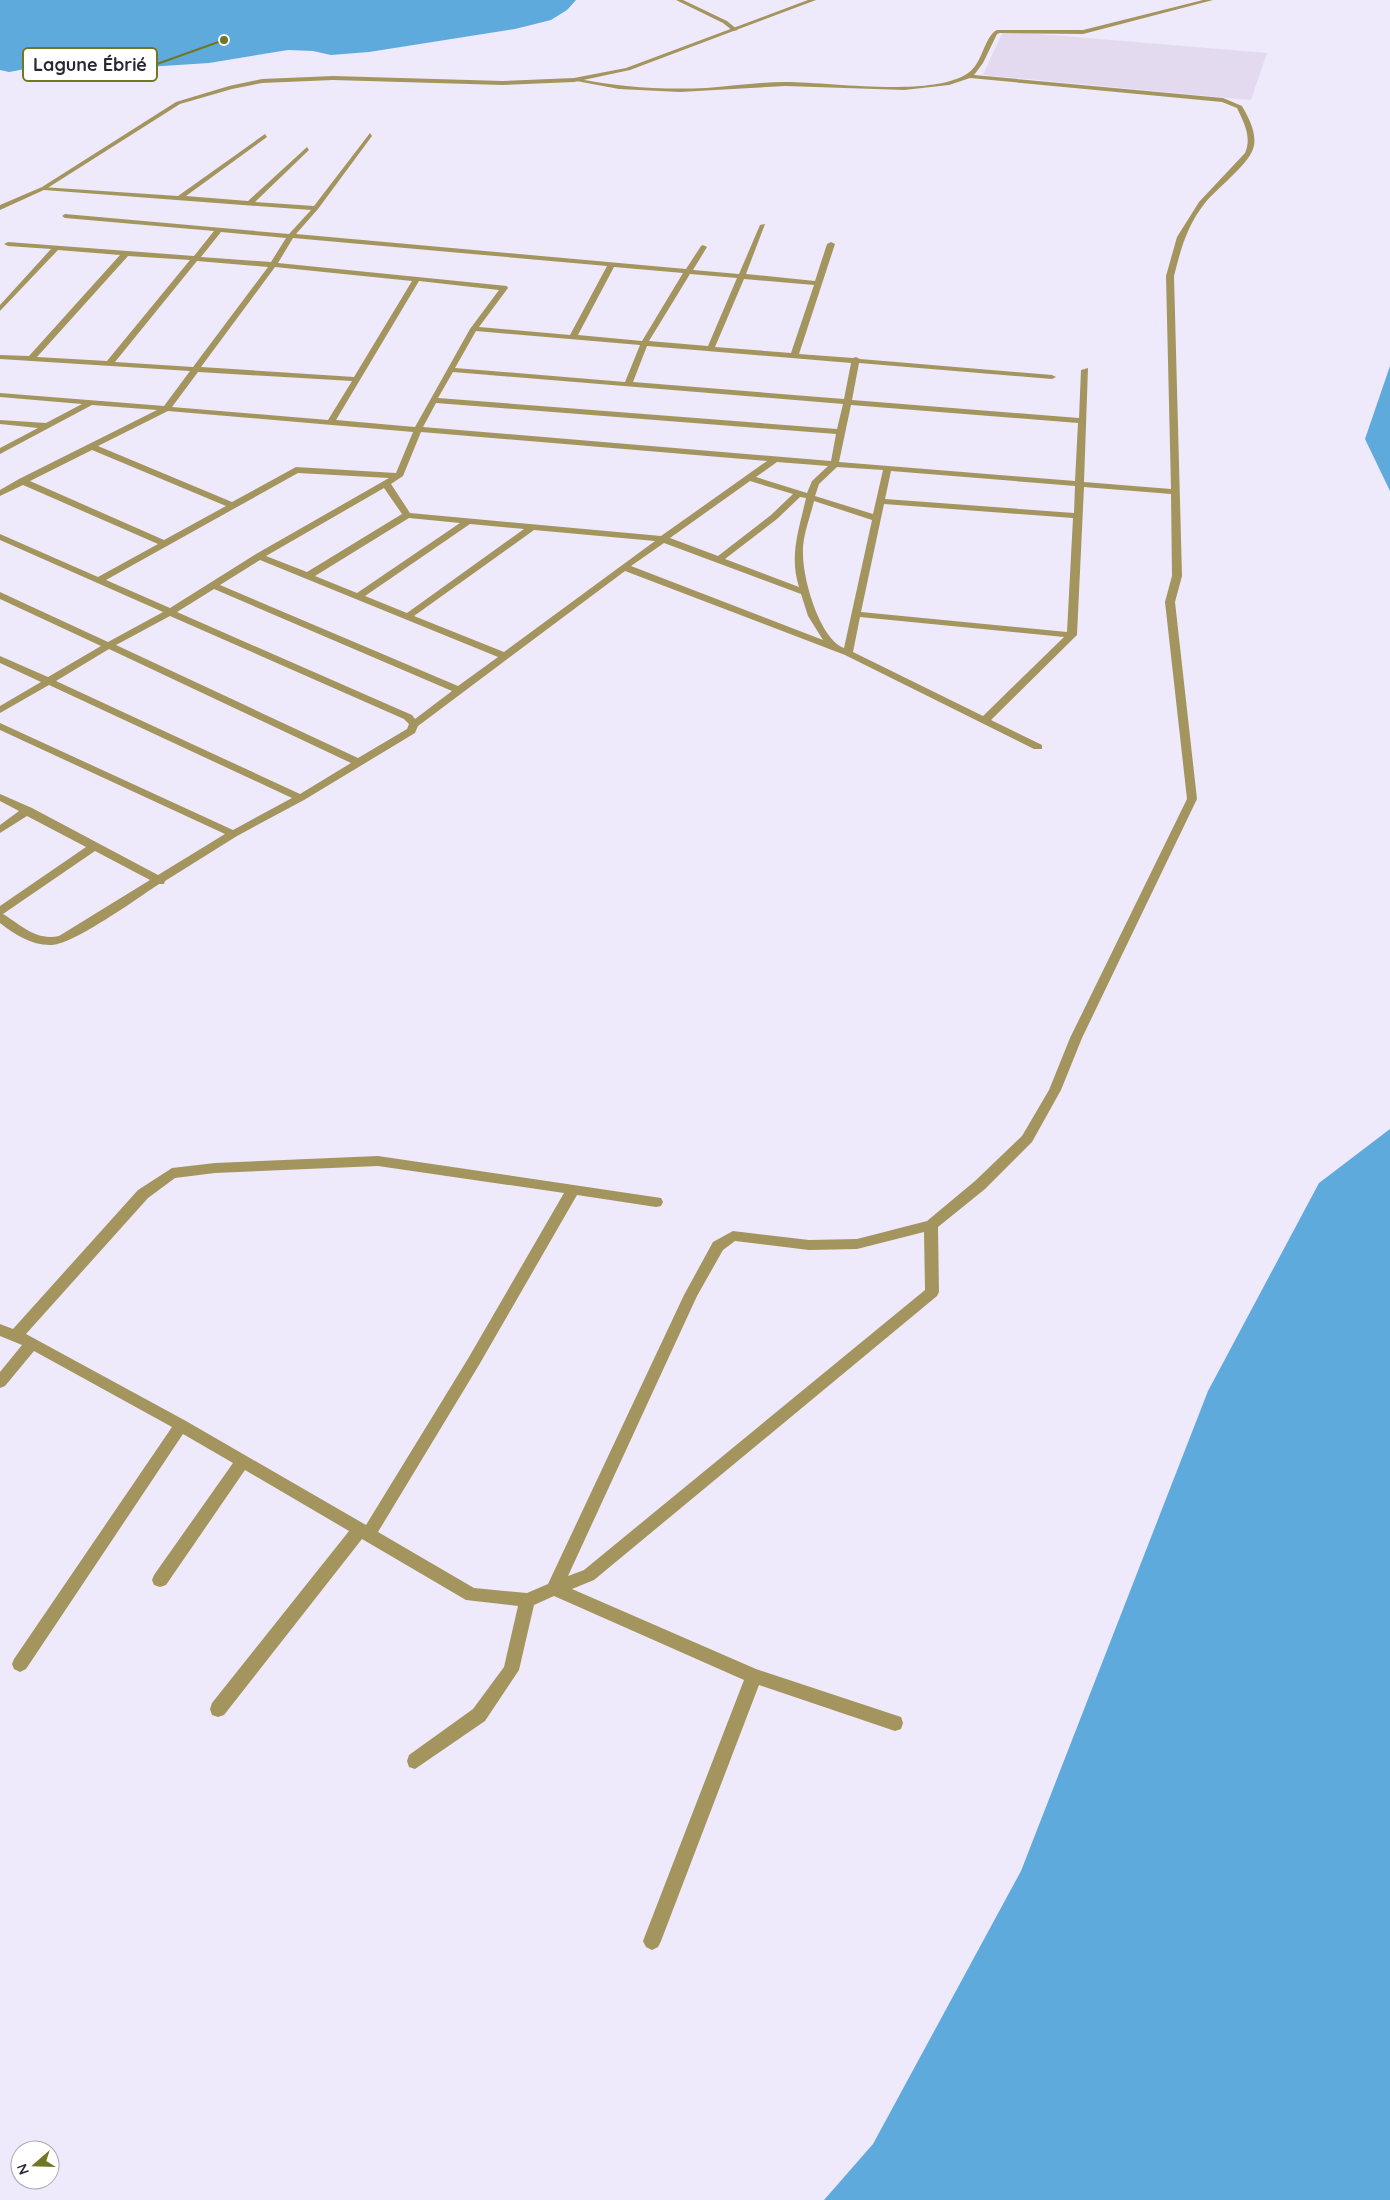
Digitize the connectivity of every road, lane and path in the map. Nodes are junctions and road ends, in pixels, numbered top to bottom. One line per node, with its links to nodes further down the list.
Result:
1 (679, 0): 4 (street)
2 (813, 0): 4 (street)
3 (1210, 0): 5 (street)
4 (735, 30): 6 (street)
5 (968, 76): 6 (street); 68 (street)
6 (574, 80): 10 (street)
7 (370, 135): 14 (street)
8 (265, 136): 11 (street)
9 (307, 150): 12 (street)
10 (44, 188): 11 (street); 13 (street)
11 (179, 198): 12 (street)
12 (250, 203): 14 (street)
13 (0, 208)
14 (316, 208): 18 (street)
15 (65, 216): 17 (street)
16 (763, 225): 28 (street)
17 (218, 230): 18 (street); 24 (street)
18 (290, 236): 25 (street); 26 (street)
19 (8, 244): 22 (street)
20 (831, 244): 30 (street)
21 (703, 247): 27 (street)
22 (56, 248): 23 (street); 31 (street)
23 (126, 253): 24 (street); 38 (street)
24 (195, 259): 26 (street); 40 (street)
25 (611, 264): 27 (street); 33 (street)
26 (273, 265): 29 (street); 41 (street)
27 (688, 271): 28 (street); 34 (street)
28 (742, 276): 30 (street); 35 (street)
29 (417, 279): 32 (street); 45 (street)
30 (818, 283): 36 (street)
31 (0, 309)
32 (474, 329): 33 (street); 42 (street)
33 (573, 337): 34 (street)
34 (644, 342): 35 (street); 46 (street)
35 (711, 348): 36 (street)
36 (795, 354): 39 (street)
37 (0, 357): 38 (street)
38 (31, 359): 40 (street)
39 (856, 359): 44 (street); 49 (street)
40 (109, 364): 41 (street)
41 (196, 369): 45 (street); 51 (street)
42 (451, 370): 46 (street); 48 (street)
43 (1085, 370): 52 (street)
44 (1052, 377)
45 (355, 379): 54 (street)
46 (628, 385): 49 (street)
47 (0, 395): 50 (street)
48 (434, 400): 56 (street); 57 (street)
49 (847, 402): 52 (street); 57 (street)
50 (89, 404): 51 (street); 55 (street)
51 (166, 410): 54 (street); 58 (street)
52 (1084, 421): 67 (street)
53 (0, 422): 55 (street)
54 (331, 422): 56 (street)
55 (47, 426): 59 (street)
56 (417, 431): 60 (street); 63 (street)
57 (840, 432): 61 (street)
58 (90, 446): 65 (street); 73 (street)
59 (0, 451)
60 (774, 460): 61 (street); 64 (street)
61 (834, 465): 62 (street); 71 (street)
62 (887, 470): 67 (street); 72 (street)
63 (399, 476): 66 (street); 73 (street)
64 (750, 478): 70 (street); 80 (street)
65 (22, 481): 69 (street); 81 (street)
66 (386, 484): 74 (street); 82 (street)
67 (1079, 484): 68 (street); 75 (street)
68 (1175, 492): 118 (street)
69 (0, 493)
70 (799, 493): 71 (street); 83 (street)
71 (811, 497): 76 (street); 88 (street)
72 (880, 501): 75 (street); 76 (street)
73 (234, 506): 81 (street)
74 (407, 515): 77 (street); 85 (street)
75 (1078, 516): 94 (street)
76 (876, 518): 92 (street)
77 (468, 521): 78 (street); 90 (street)
78 (532, 527): 80 (street); 93 (street)
79 (0, 537): 86 (street)
80 (663, 539): 83 (street); 84 (street)
81 (162, 543): 86 (street)
82 (259, 556): 85 (street); 87 (street)
83 (720, 560): 88 (street)
84 (624, 567): 96 (street); 97 (street)
85 (308, 576): 90 (street)
86 (100, 580): 91 (street)
87 (213, 585): 91 (street); 100 (street)
88 (806, 592): 96 (street)
89 (0, 594): 95 (street)
90 (358, 596): 93 (street)
91 (172, 611): 95 (street); 103 (street)
92 (856, 614): 94 (street); 96 (street)
93 (407, 617): 97 (street)
94 (1072, 635): 102 (street)
95 (109, 645): 99 (street); 106 (street)
96 (845, 652): 102 (street)
97 (504, 656): 100 (street)
98 (0, 659): 99 (street)
99 (48, 682): 101 (street); 108 (street)
100 (459, 690): 103 (street)
101 (0, 710)
102 (984, 721): 105 (street)
103 (414, 724): 106 (street)
104 (0, 726): 111 (street)
105 (1038, 748)
106 (358, 762): 108 (street)
107 (0, 797): 109 (street)
108 (300, 798): 111 (street)
109 (28, 810): 110 (street); 112 (street)
110 (0, 830)
111 (233, 834): 113 (street)
112 (95, 846): 113 (street); 114 (street)
113 (160, 881): 115 (street)
114 (0, 911)
115 (0, 917)
116 (573, 1190): 117 (street); 120 (street); 125 (street)
117 (656, 1202)
118 (931, 1225): 127 (street); 127 (street)
119 (0, 1330): 120 (street)
120 (16, 1336): 121 (street)
121 (32, 1343): 122 (street); 123 (street)
122 (0, 1382)
123 (181, 1425): 124 (street); 129 (street)
124 (243, 1462): 125 (street); 126 (street)
125 (364, 1531): 128 (street); 131 (street)
126 (160, 1580)
127 (554, 1589): 128 (street); 130 (street)
128 (528, 1600): 133 (street)
129 (20, 1664)
130 (754, 1676): 132 (street); 134 (street)
131 (218, 1709)
132 (895, 1723)
133 (415, 1761)
134 (652, 1941)

